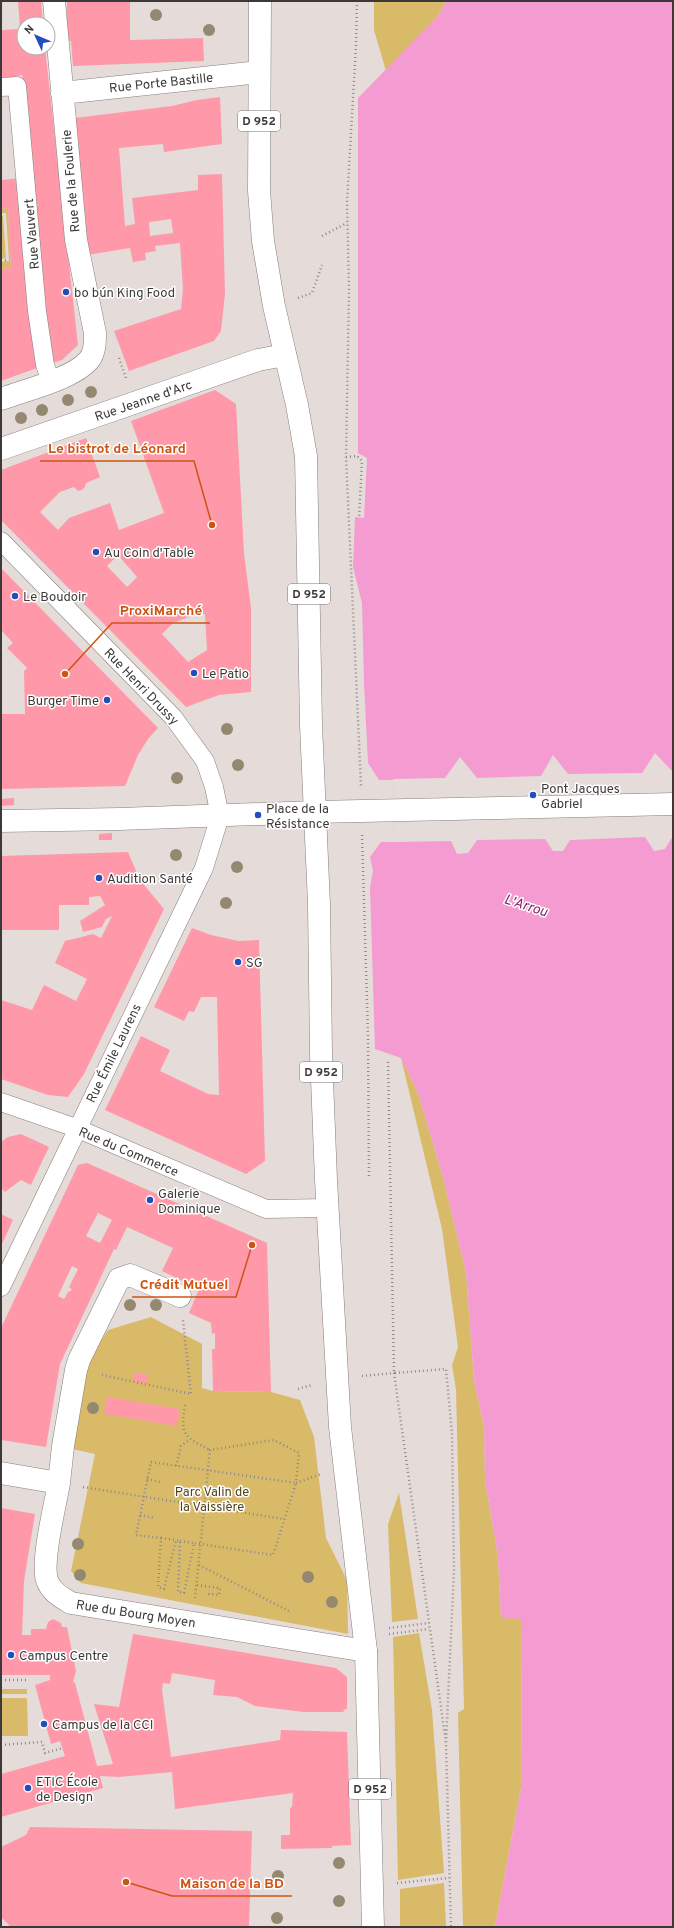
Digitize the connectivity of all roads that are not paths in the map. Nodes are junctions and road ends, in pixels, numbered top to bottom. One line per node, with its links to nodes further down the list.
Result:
1 (54, 1): 5 (main road, Rue de la Foulerie)
2 (260, 1): 3 (main road, D 952)
3 (259, 72): 5 (main road, Rue Porte Bastille); 6 (main road, D 952)
4 (9, 86): 7 (street, Rue Vauvert)
5 (62, 93): 7 (main road, Rue de la Foulerie)
6 (285, 355): 9 (main road, Rue Jeanne d'Arc); 12 (main road, D 952)
7 (51, 381): 8 (main road)
8 (1, 398)
9 (1, 449)
10 (1, 541): 13 (street, Rue Henri Drussy)
11 (673, 804): 12 (main road)
12 (315, 812): 13 (main road); 17 (main road, D 952)
13 (220, 816): 14 (main road); 16 (street, Rue Émile Laurens)
14 (1, 821)
15 (1, 1102): 16 (street, Rue du Commerce)
16 (76, 1128): 17 (street, Rue du Commerce); 18 (street, Rue Émile Laurens)
17 (327, 1208): 22 (main road, D 952)
18 (1, 1287)
19 (180, 1296): 21 (main road, Rue du Bourg Moyen)
20 (1, 1473): 21 (main road)
21 (59, 1483): 22 (main road, Rue du Bourg Moyen)
22 (366, 1651): 23 (main road, D 952)
23 (373, 1927)

